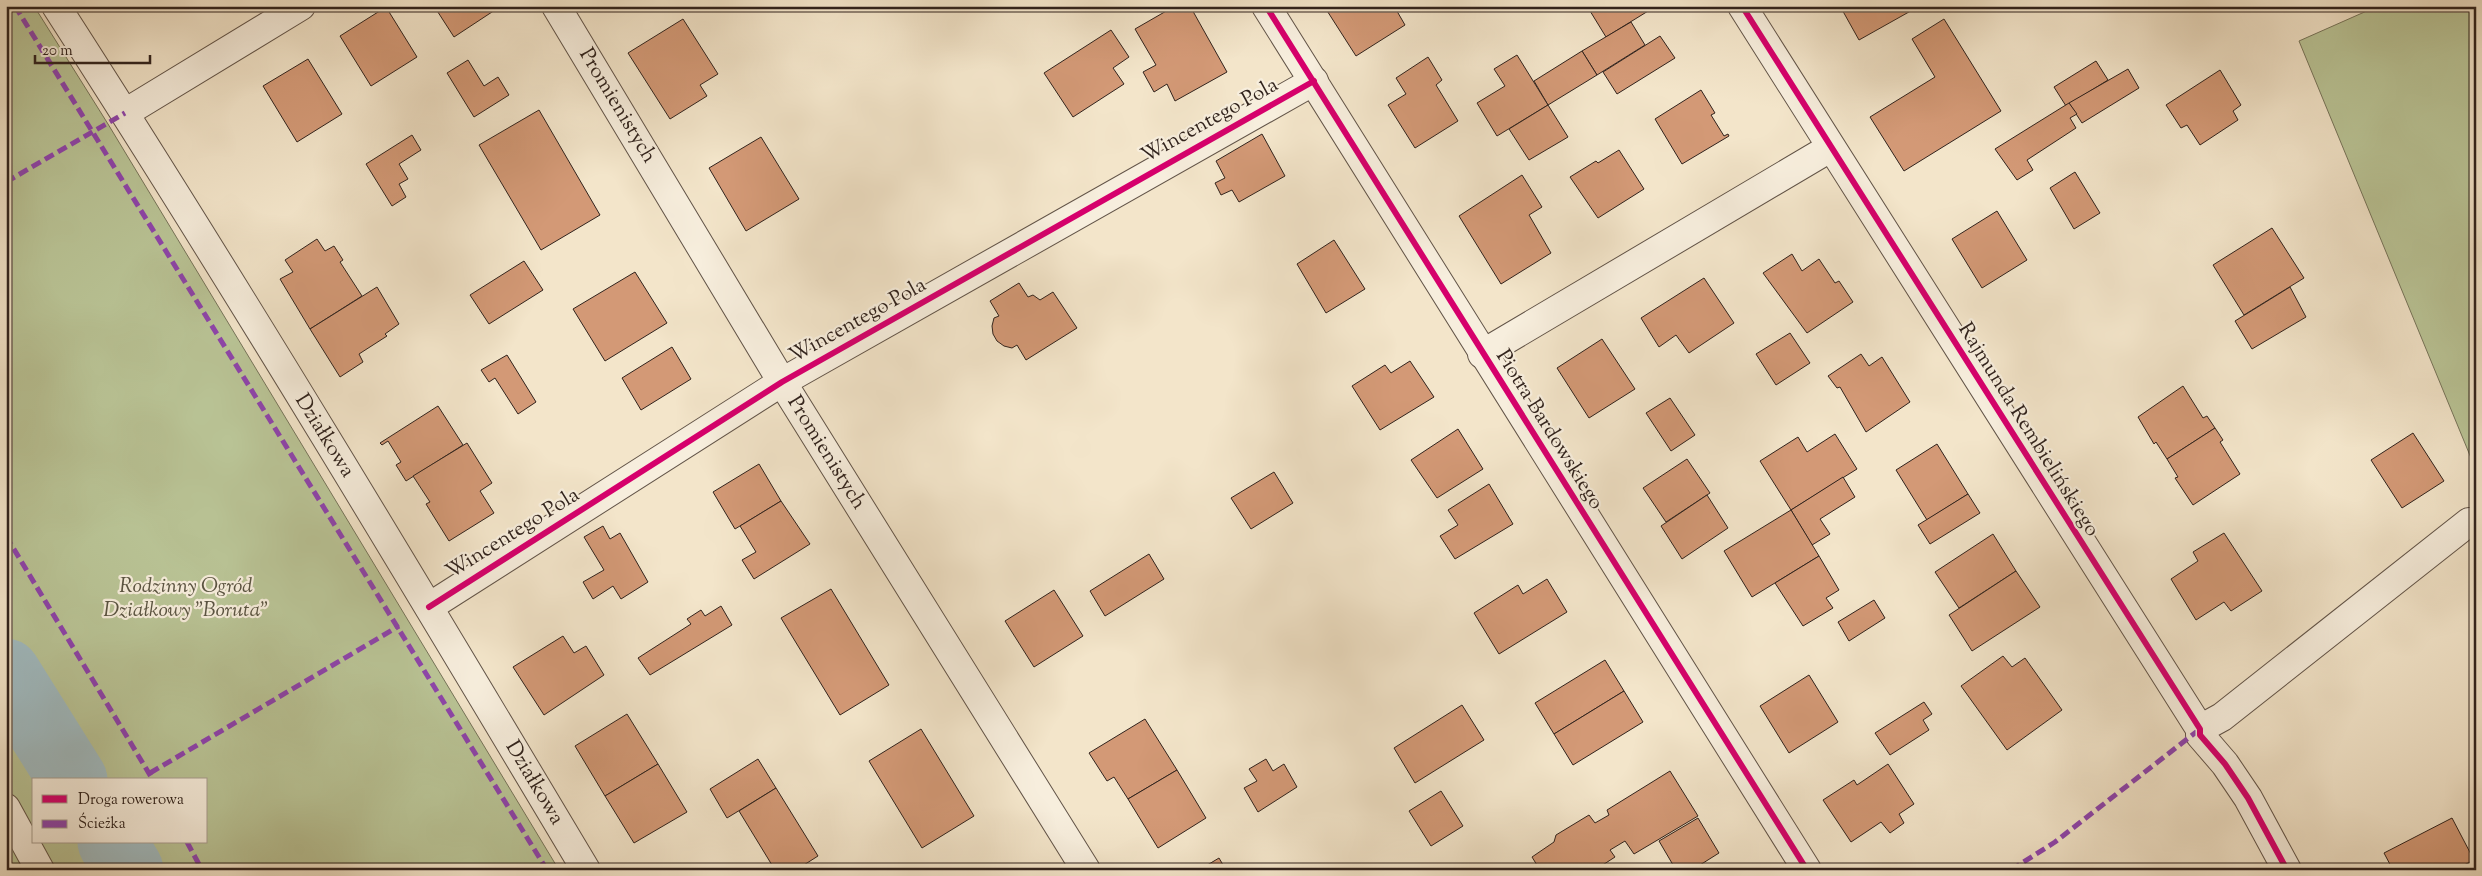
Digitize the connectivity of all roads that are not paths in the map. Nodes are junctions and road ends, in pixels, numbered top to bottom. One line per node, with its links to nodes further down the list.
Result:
1 (56, 6): 7 (street, Działkowa)
2 (301, 6): 7 (street)
3 (556, 6): 10 (street, Promienistych)
4 (1266, 6): 6 (street, Piotra Bardowskiego)
5 (1742, 6): 8 (street, Rajmunda Rembielińskiego)
6 (1314, 81): 9 (street, Piotra Bardowskiego); 10 (street, Wincentego Pola)
7 (125, 113): 12 (street, Działkowa)
8 (1830, 148): 9 (street); 13 (street, Rajmunda Rembielińskiego)
9 (1482, 354): 18 (street, Piotra Bardowskiego)
10 (782, 382): 12 (street, Wincentego Pola); 17 (street, Promienistych)
11 (2469, 522): 13 (street)
12 (429, 607): 16 (street, Działkowa)
13 (2200, 729): 19 (street, Rajmunda Rembielińskiego)
14 (6, 808): 15 (street)
15 (40, 870)
16 (586, 870)
17 (1086, 870)
18 (1807, 870)
19 (2287, 870)

